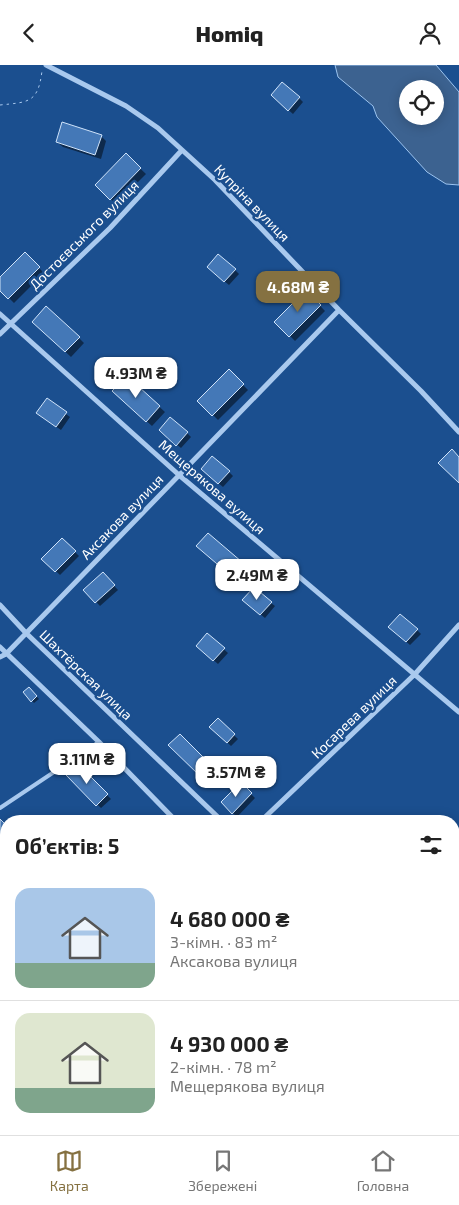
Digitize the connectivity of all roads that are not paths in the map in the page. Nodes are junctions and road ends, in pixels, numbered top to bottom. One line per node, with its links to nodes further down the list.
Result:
1 (44, 65): 2 (street, Купріна вулиця)
2 (182, 150): 3 (street, Купріна вулиця); 5 (street, Достоєвського вулиця)
3 (339, 310): 7 (street, Купріна вулиця); 8 (street, Аксакова вулиця)
4 (0, 314): 5 (street, Мещерякова вулиця)
5 (11, 323): 6 (street, Достоєвського вулиця); 8 (street, Мещерякова вулиця)
6 (0, 335)
7 (459, 431)
8 (179, 475): 11 (street, Аксакова вулиця); 15 (street, Мещерякова вулиця)
9 (0, 605): 11 (street, Шахтёрская улица)
10 (459, 625): 15 (street, Косарева вулиця)
11 (26, 633): 13 (street, Аксакова вулиця); 20 (street, Шахтёрская улица)
12 (0, 647): 13 (street)
13 (6, 654): 14 (street, Аксакова вулиця); 17 (street)
14 (0, 657)
15 (414, 674): 16 (street, Мещерякова вулиця); 21 (street, Косарева вулиця)
16 (459, 712)
17 (98, 742): 18 (lane); 19 (street)
18 (0, 808)
19 (170, 815)
20 (216, 815)
21 (268, 815)

